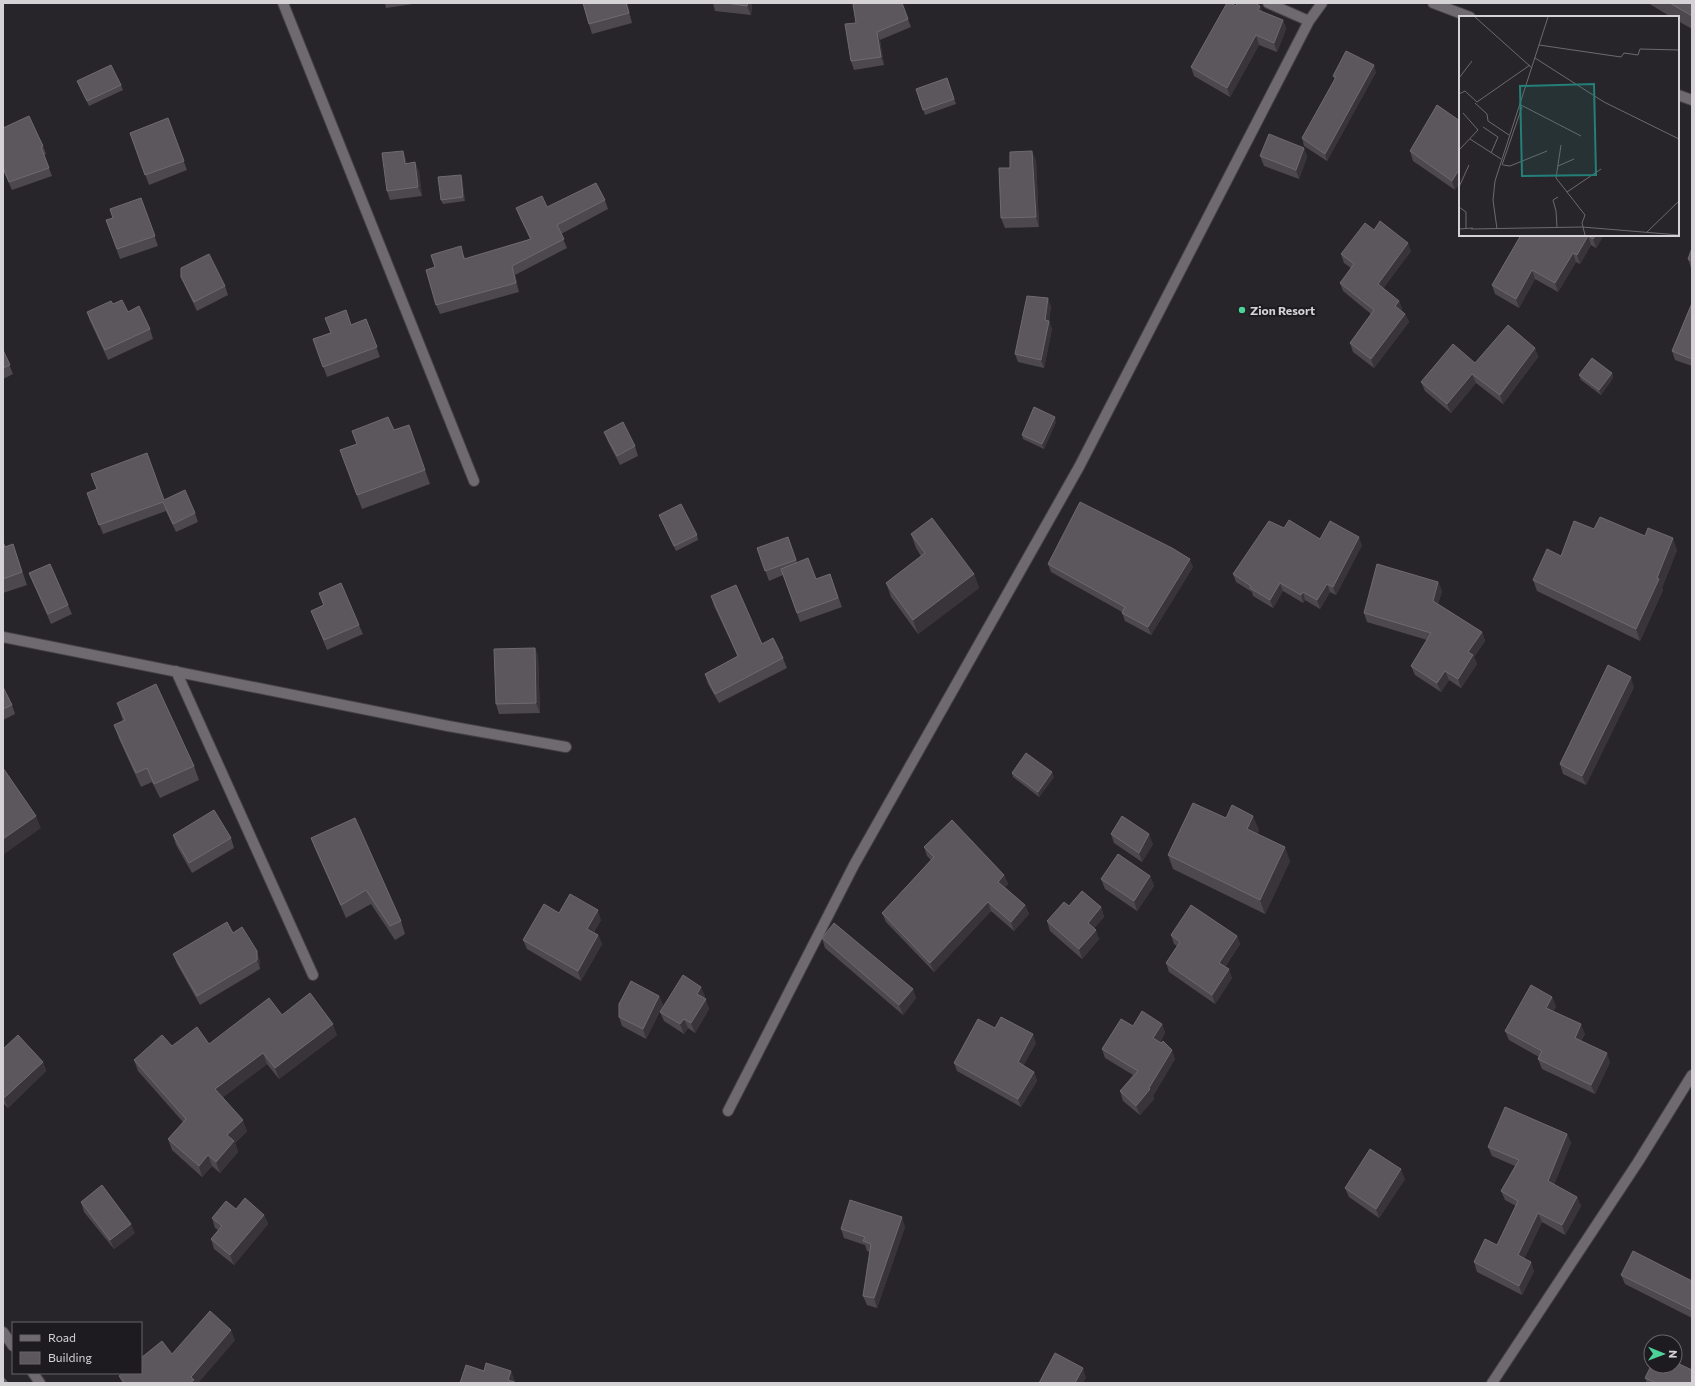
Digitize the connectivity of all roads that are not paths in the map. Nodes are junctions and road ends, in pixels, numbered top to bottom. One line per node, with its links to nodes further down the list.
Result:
1 (284, 3): 9 (street)
2 (1268, 3): 6 (street)
3 (1322, 3): 6 (street)
4 (1433, 3): 5 (street)
5 (1467, 16)
6 (1309, 21): 15 (street)
7 (1679, 95): 8 (street)
8 (1692, 100)
9 (474, 481)
10 (3, 637): 11 (street)
11 (176, 671): 12 (street); 13 (street)
12 (566, 747)
13 (313, 974)
14 (1692, 1075): 20 (street)
15 (728, 1110)
16 (3, 1332): 17 (street)
17 (12, 1345)
18 (34, 1374): 19 (street)
19 (40, 1383)
20 (1492, 1383)

